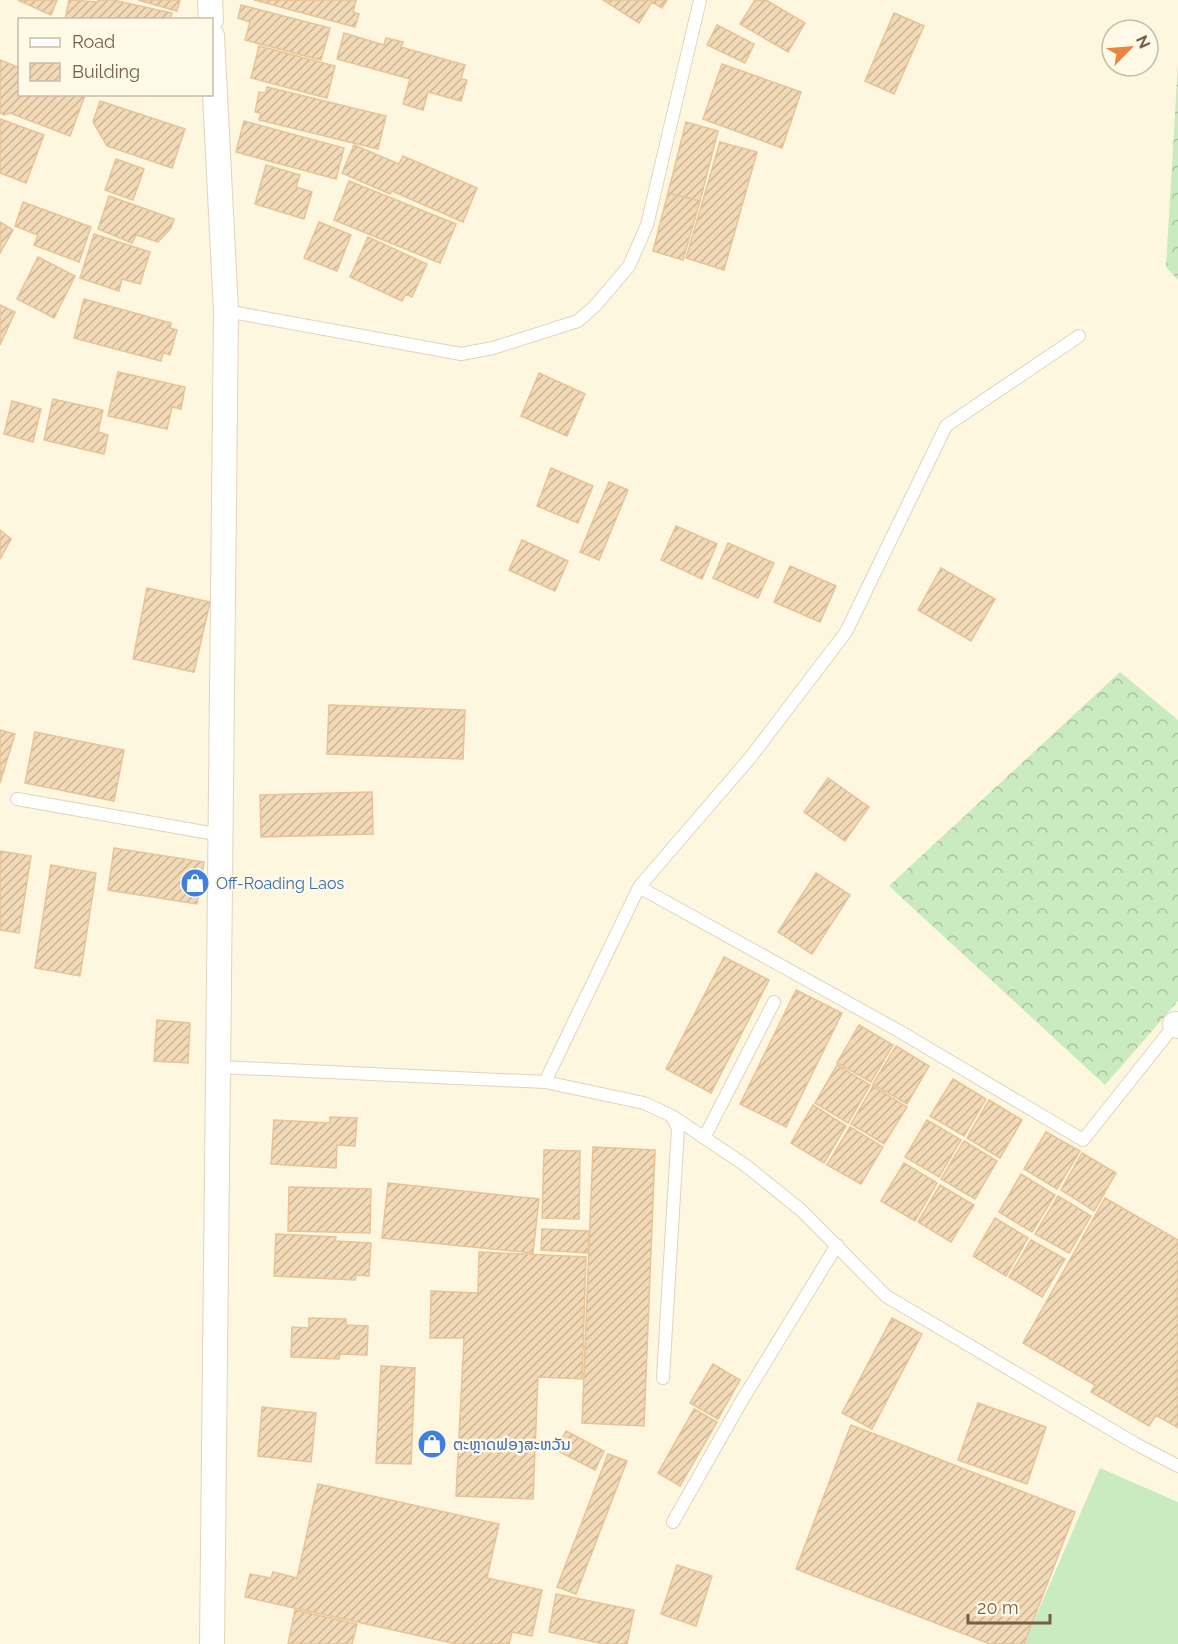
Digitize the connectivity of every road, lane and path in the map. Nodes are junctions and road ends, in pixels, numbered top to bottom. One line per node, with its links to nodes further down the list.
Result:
1 (210, 0): 3 (street)
2 (700, 0): 5 (lane)
3 (211, 18)
4 (213, 56): 5 (street)
5 (226, 311): 8 (street)
6 (1079, 336): 9 (lane)
7 (17, 799): 8 (lane)
8 (221, 835): 12 (street)
9 (639, 888): 11 (lane); 13 (lane)
10 (774, 1002): 15 (lane)
11 (1177, 1024)
12 (219, 1067): 13 (lane); 20 (street)
13 (545, 1082): 14 (lane)
14 (672, 1116): 15 (lane); 17 (lane)
15 (704, 1138): 16 (lane)
16 (837, 1245): 18 (lane); 19 (lane)
17 (663, 1378)
18 (1178, 1466)
19 (673, 1522)
20 (212, 1644)

